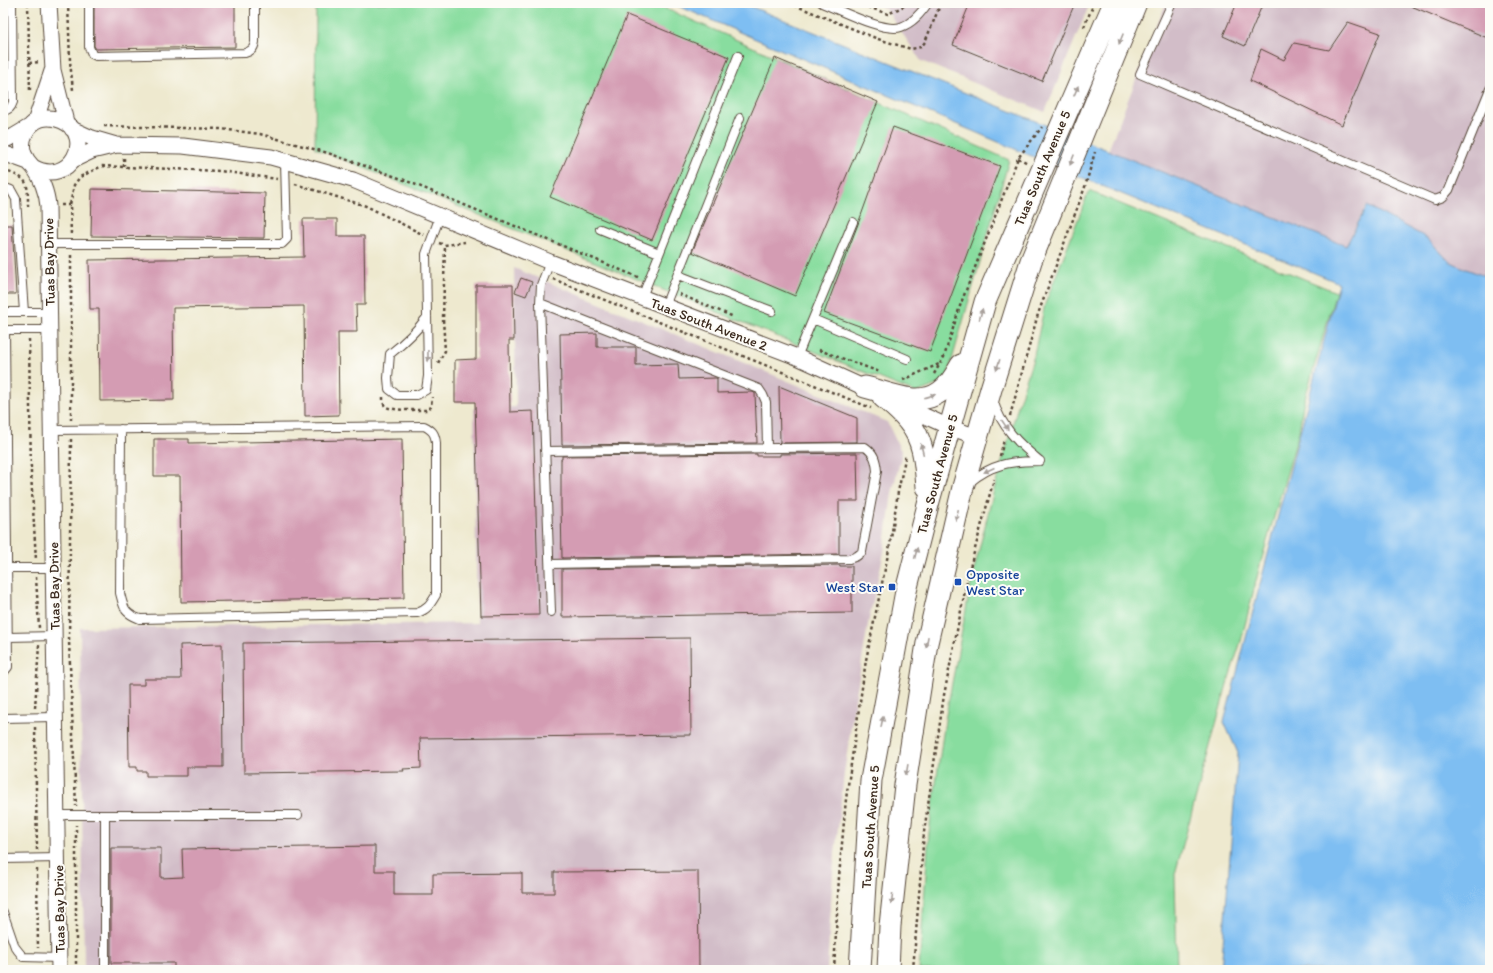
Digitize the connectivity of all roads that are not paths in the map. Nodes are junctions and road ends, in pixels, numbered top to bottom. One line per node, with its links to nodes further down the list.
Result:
1 (12, 3): 13 (lane)
2 (49, 3): 11 (street)
3 (89, 3): 4 (lane)
4 (255, 3)
5 (822, 3): 6 (lane)
6 (928, 3)
7 (1114, 3): 43 (street, Tuas South Avenue 5, one-way to 7)
8 (1136, 3): 47 (street, Tuas South Avenue 5, one-way to 47)
9 (1172, 3): 12 (lane)
10 (738, 56): 29 (lane)
11 (53, 70): 15 (street); 16 (street)
12 (1490, 89)
13 (3, 111)
14 (740, 118): 31 (lane)
15 (32, 125): 16 (street); 17 (street); 22 (street)
16 (69, 126): 18 (street, Tuas South Avenue 2); 21 (street)
17 (3, 141)
18 (117, 145): 20 (street, Tuas South Avenue 2); 21 (street, Tuas South Avenue 2)
19 (3, 153): 22 (street)
20 (286, 161): 25 (street, Tuas South Avenue 2); 28 (lane)
21 (71, 163): 22 (street); 24 (street, Tuas Bay Drive)
22 (31, 164): 24 (street, Tuas Bay Drive)
23 (3, 187): 36 (lane)
24 (48, 201): 28 (street, Tuas Bay Drive)
25 (440, 216): 30 (street, Tuas South Avenue 2); 39 (lane)
26 (853, 222): 40 (lane)
27 (600, 229): 29 (lane)
28 (49, 244): 37 (street, Tuas Bay Drive)
29 (660, 253): 32 (lane)
30 (550, 262): 32 (street, Tuas South Avenue 2); 33 (lane)
31 (678, 275): 34 (lane); 38 (lane)
32 (642, 297): 34 (street, Tuas South Avenue 2)
33 (540, 303): 54 (lane); 55 (lane)
34 (665, 306): 44 (street, Tuas South Avenue 2)
35 (3, 312): 36 (lane)
36 (24, 312): 37 (lane)
37 (50, 312): 42 (street, Tuas Bay Drive)
38 (772, 312)
39 (427, 317): 39 (lane, one-way to 39)
40 (813, 319): 44 (lane); 45 (lane)
41 (4, 330): 42 (lane); 53 (lane)
42 (50, 330): 51 (street, Tuas Bay Drive)
43 (970, 351): 46 (street, one-way to 43); 49 (street, Tuas South Avenue 5)
44 (797, 358): 46 (street, Tuas South Avenue 2)
45 (907, 359)
46 (865, 388): 48 (street, Tuas South Avenue 2)
47 (990, 389): 52 (street, Tuas South Avenue 5); 56 (lane, one-way to 56)
48 (883, 397): 49 (street, Tuas South Avenue 2); 57 (street, one-way to 48)
49 (949, 427): 52 (street, Tuas South Avenue 2); 57 (street, Tuas South Avenue 5)
50 (121, 429): 50 (lane); 51 (lane)
51 (52, 430): 60 (street, Tuas Bay Drive)
52 (977, 437): 56 (street, Tuas South Avenue 5)
53 (4, 447): 59 (lane)
54 (767, 448): 55 (lane); 58 (lane)
55 (546, 451): 58 (lane)
56 (963, 487): 76 (street, Tuas South Avenue 5, one-way to 76)
57 (929, 501): 75 (street, Tuas South Avenue 5, one-way to 57)
58 (550, 564): 61 (lane)
59 (5, 568): 60 (lane); 63 (lane)
60 (54, 568): 62 (street, Tuas Bay Drive)
61 (551, 612)
62 (55, 636): 63 (lane); 65 (street, Tuas Bay Drive)
63 (8, 637): 64 (lane)
64 (3, 673)
65 (55, 717): 66 (lane); 67 (street, Tuas Bay Drive)
66 (3, 718)
67 (57, 815): 68 (lane); 70 (street, Tuas Bay Drive)
68 (105, 815): 69 (lane); 74 (lane)
69 (298, 815)
70 (58, 858): 71 (lane); 73 (street, Tuas Bay Drive)
71 (3, 859)
72 (3, 912): 73 (lane)
73 (59, 964)
74 (105, 970)
75 (860, 970)
76 (888, 970)

